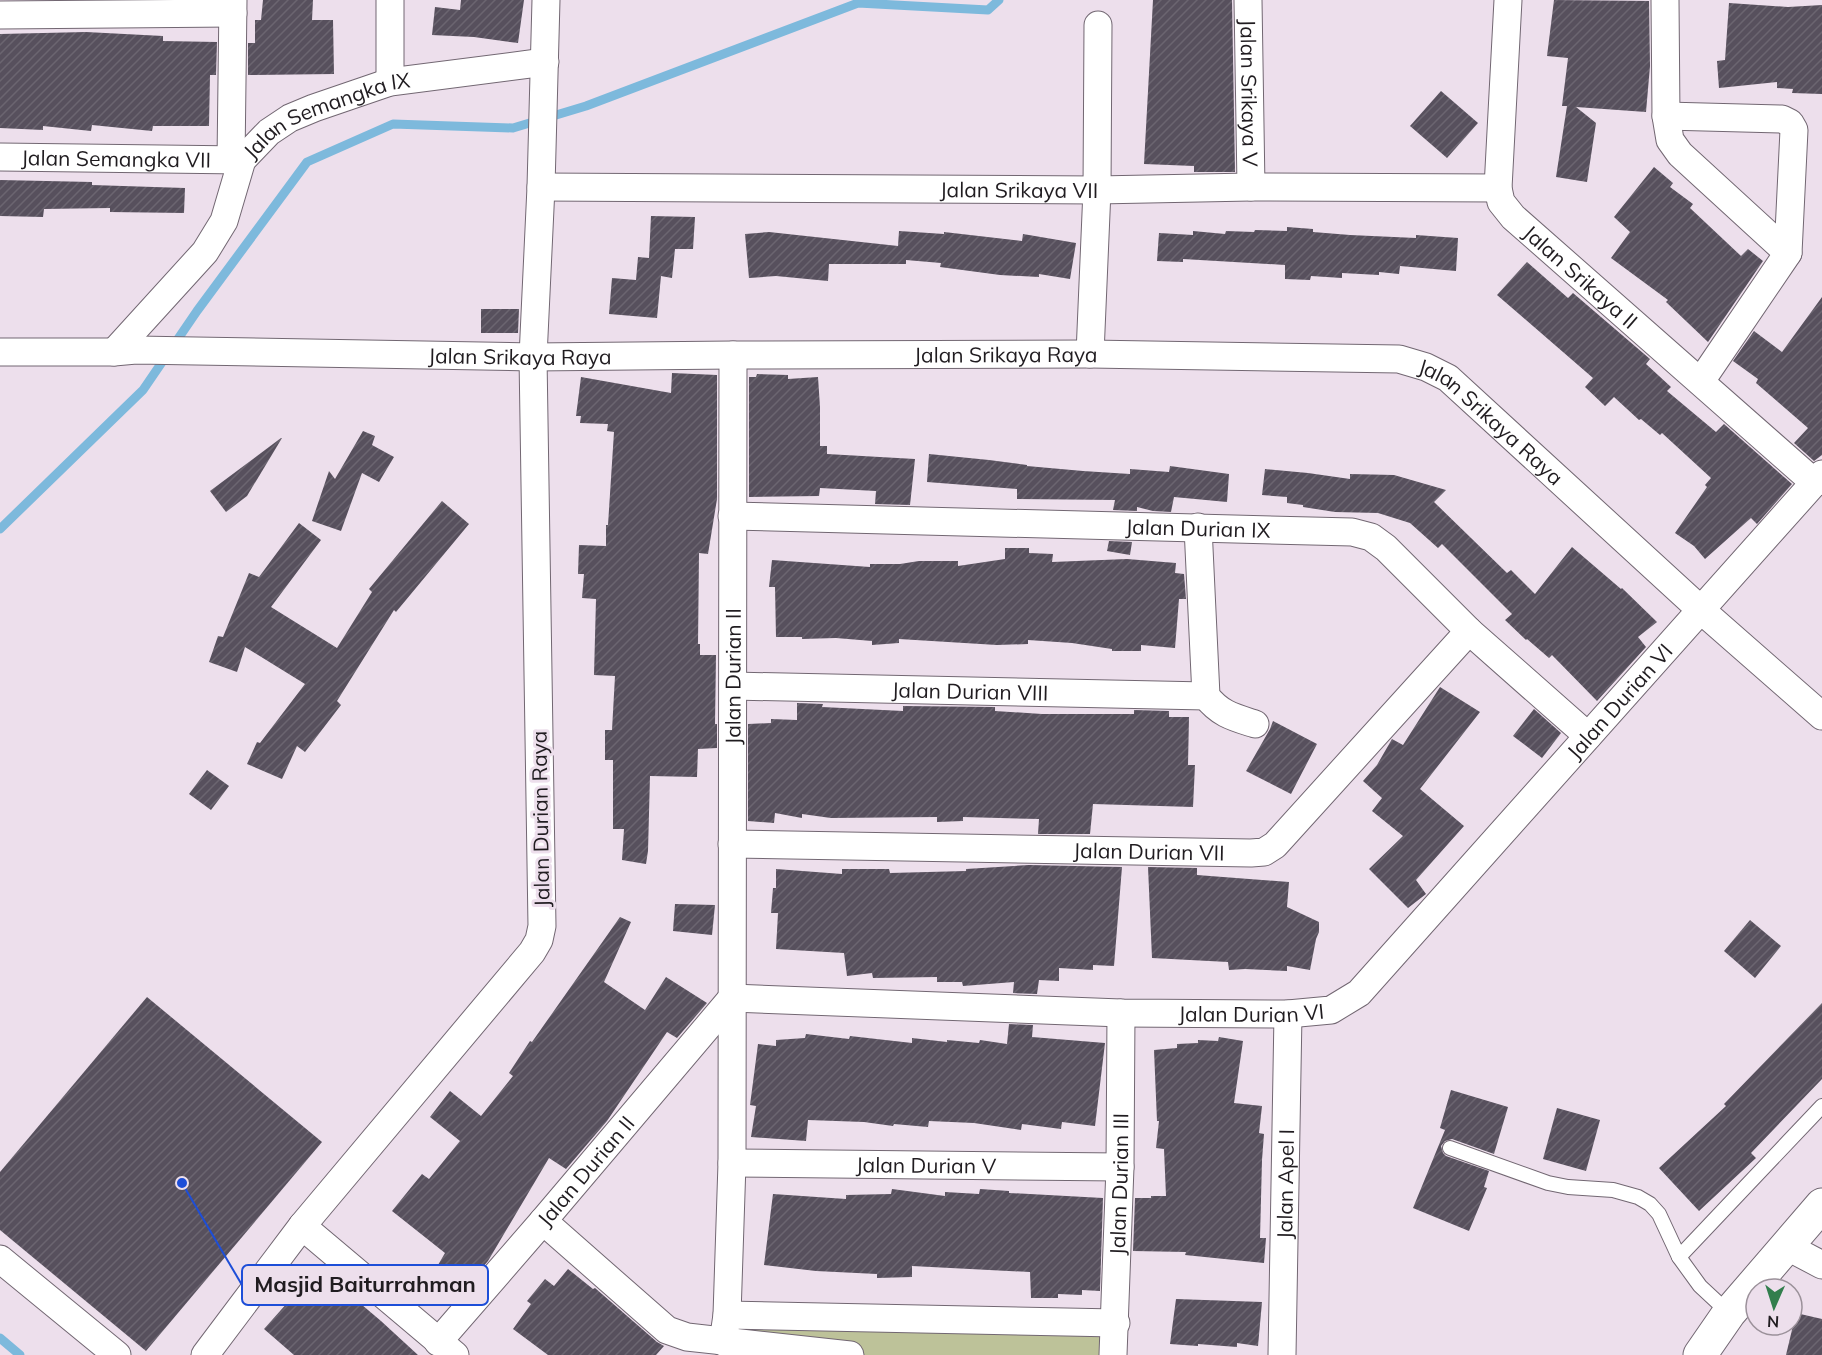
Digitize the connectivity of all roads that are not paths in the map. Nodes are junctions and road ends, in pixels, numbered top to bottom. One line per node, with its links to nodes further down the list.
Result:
1 (390, 0): 10 (street)
2 (546, 0): 9 (street, Jalan Durian Raya)
3 (1248, 0): 15 (street, Jalan Srikaya V)
4 (1508, 0): 16 (street, Jalan Srikaya II)
5 (1665, 0): 11 (street)
6 (233, 7): 7 (street); 13 (street)
7 (0, 15)
8 (1098, 25): 17 (street)
9 (544, 62): 10 (street, Jalan Semangka IX); 14 (street, Jalan Durian Raya)
10 (390, 82): 13 (street, Jalan Semangka IX)
11 (1666, 117): 18 (street); 18 (street)
12 (0, 157): 13 (street, Jalan Semangka VII)
13 (236, 160): 19 (street, Jalan Semangka IX)
14 (540, 176): 17 (street, Jalan Srikaya VII); 23 (street, Jalan Durian Raya)
15 (1251, 187): 16 (street, Jalan Srikaya VII); 17 (street, Jalan Srikaya VII)
16 (1498, 188): 24 (street, Jalan Srikaya II)
17 (1097, 190): 21 (street)
18 (1788, 253): 24 (street)
19 (125, 351): 20 (street); 23 (street, Jalan Srikaya Raya)
20 (0, 352)
21 (1090, 354): 22 (street, Jalan Srikaya Raya); 28 (street, Jalan Srikaya Raya)
22 (733, 355): 23 (street, Jalan Srikaya Raya); 26 (street, Jalan Durian II)
23 (533, 357): 45 (street, Jalan Durian Raya)
24 (1701, 381): 25 (street, Jalan Srikaya II)
25 (1818, 478): 28 (street, Jalan Durian VI)
26 (732, 516): 27 (street, Jalan Durian IX); 30 (street, Jalan Durian II)
27 (1198, 527): 29 (street, Jalan Durian IX); 31 (street)
28 (1701, 609): 32 (street, Jalan Srikaya Raya); 34 (street, Jalan Durian VI)
29 (1469, 631): 34 (street, Jalan Durian IX); 35 (street, Jalan Durian VII)
30 (733, 686): 31 (street, Jalan Durian VIII); 35 (street, Jalan Durian II)
31 (1206, 696): 33 (street)
32 (1822, 716)
33 (1255, 724)
34 (1588, 736): 38 (street, Jalan Durian VI)
35 (732, 844): 36 (street, Jalan Durian II)
36 (732, 998): 37 (street, Jalan Durian VI); 41 (street, Jalan Durian II); 44 (street, Jalan Durian II)
37 (1121, 1013): 38 (street, Jalan Durian VI); 42 (street, Jalan Durian III)
38 (1288, 1014): 59 (street, Jalan Apel I)
39 (1822, 1106): 47 (lane)
40 (1450, 1148): 47 (lane)
41 (732, 1163): 42 (street, Jalan Durian V); 51 (street, Jalan Durian II)
42 (1120, 1167): 52 (street, Jalan Durian III)
43 (1822, 1205): 46 (main road)
44 (543, 1221): 53 (street); 54 (street, Jalan Durian II)
45 (302, 1226): 54 (street); 56 (street, Jalan Durian Raya)
46 (1786, 1246): 49 (street); 50 (main road)
47 (1679, 1257): 50 (lane)
48 (0, 1259): 55 (street)
49 (1822, 1265)
50 (1730, 1313): 60 (main road)
51 (727, 1315): 52 (street); 53 (street, Jalan Durian II)
52 (1116, 1323): 58 (street, Jalan Durian III)
53 (723, 1342): 57 (street)
54 (447, 1348)
55 (117, 1355)
56 (205, 1355)
57 (850, 1355)
58 (1113, 1355)
59 (1282, 1355)
60 (1700, 1355)

